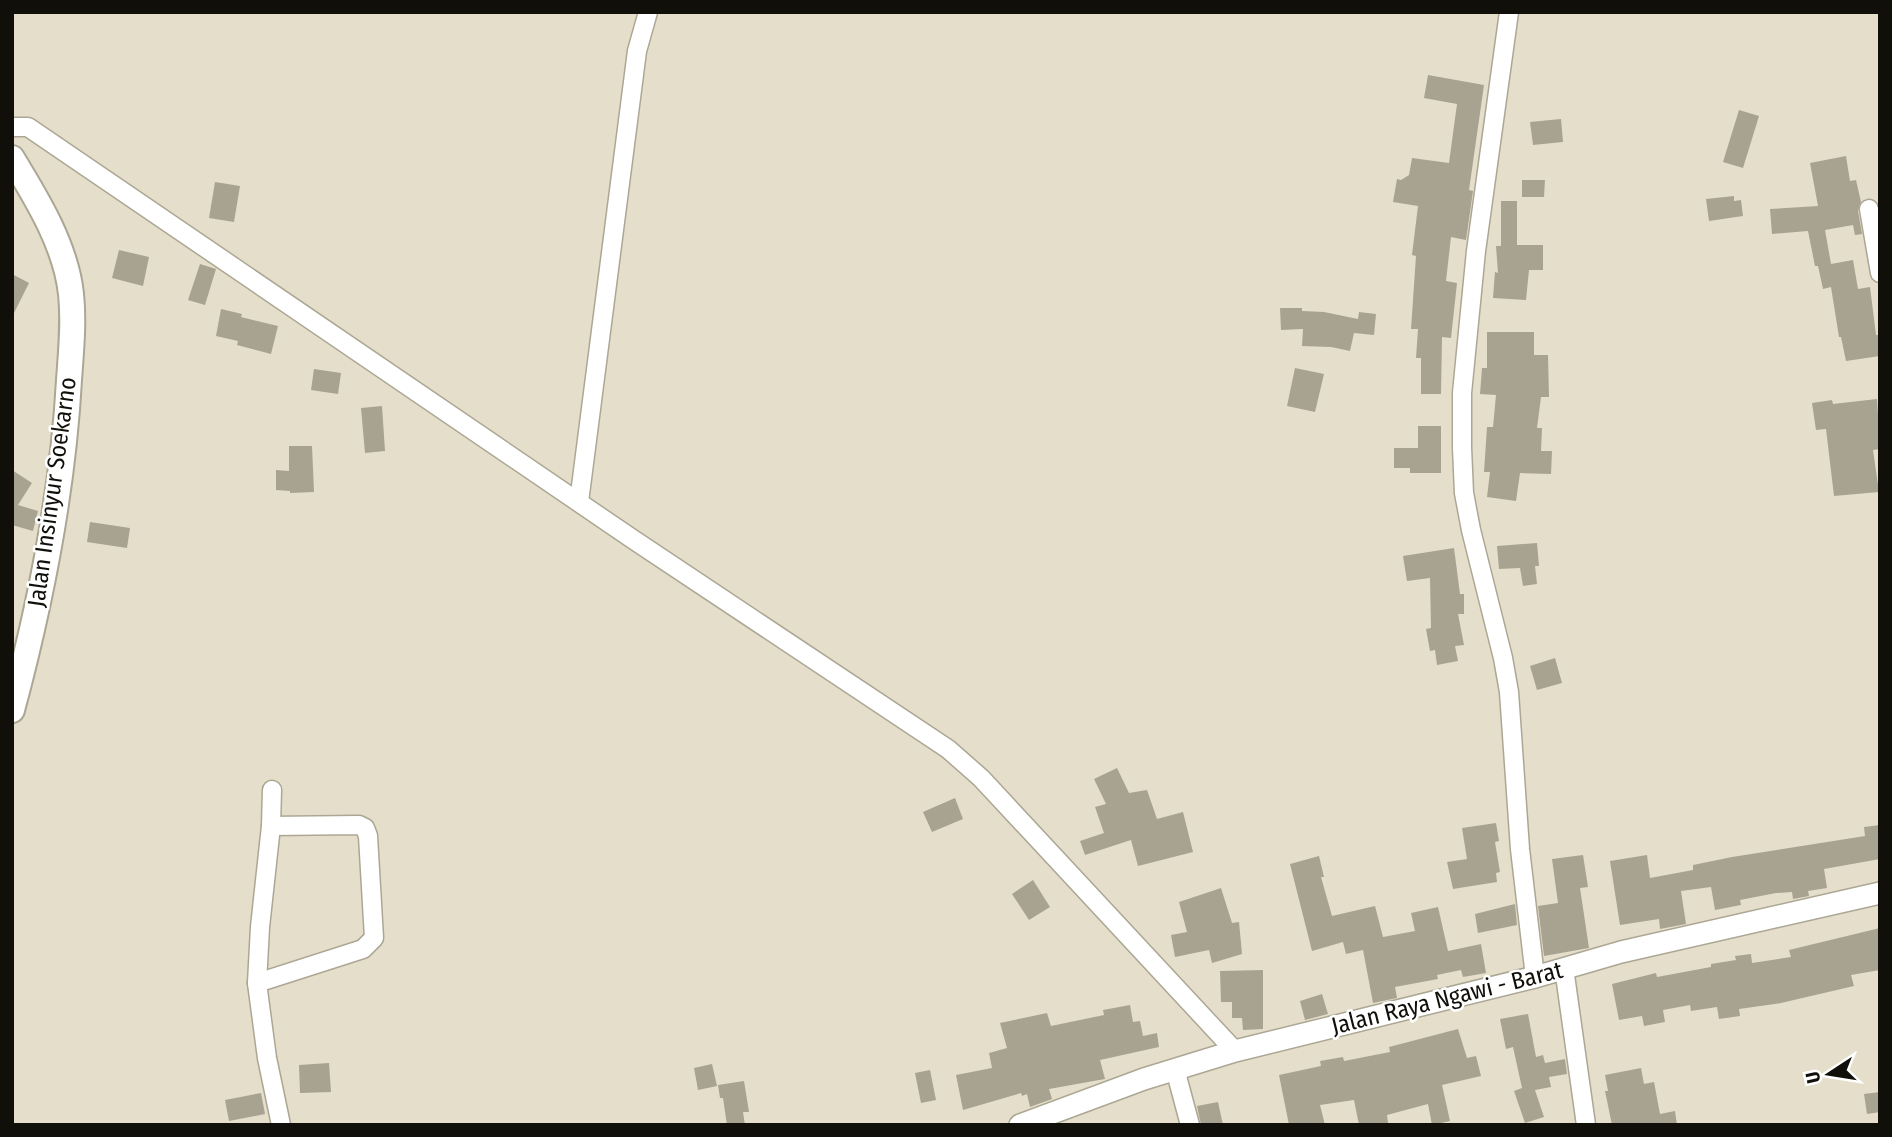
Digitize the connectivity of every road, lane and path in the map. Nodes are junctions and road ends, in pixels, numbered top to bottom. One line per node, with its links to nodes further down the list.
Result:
1 (648, 12): 7 (street)
2 (1509, 12): 13 (street)
3 (12, 127): 7 (street)
4 (12, 158): 8 (highway, Jalan Insinyur Soekarno)
5 (1870, 209): 6 (street)
6 (1880, 273)
7 (579, 502): 15 (street)
8 (12, 710)
9 (272, 790): 10 (street)
10 (271, 826): 14 (street); 14 (street)
11 (1880, 893): 12 (main road, Jalan Raya Ngawi - Barat)
12 (1564, 968): 13 (main road, Jalan Raya Ngawi - Barat); 20 (street)
13 (1535, 977): 15 (main road, Jalan Raya Ngawi - Barat)
14 (257, 983): 17 (street)
15 (1235, 1051): 16 (main road, Jalan Raya Ngawi - Barat)
16 (1175, 1069): 18 (main road, Jalan Raya Ngawi - Barat); 19 (street)
17 (281, 1125)
18 (1020, 1125)
19 (1190, 1125)
20 (1586, 1125)

